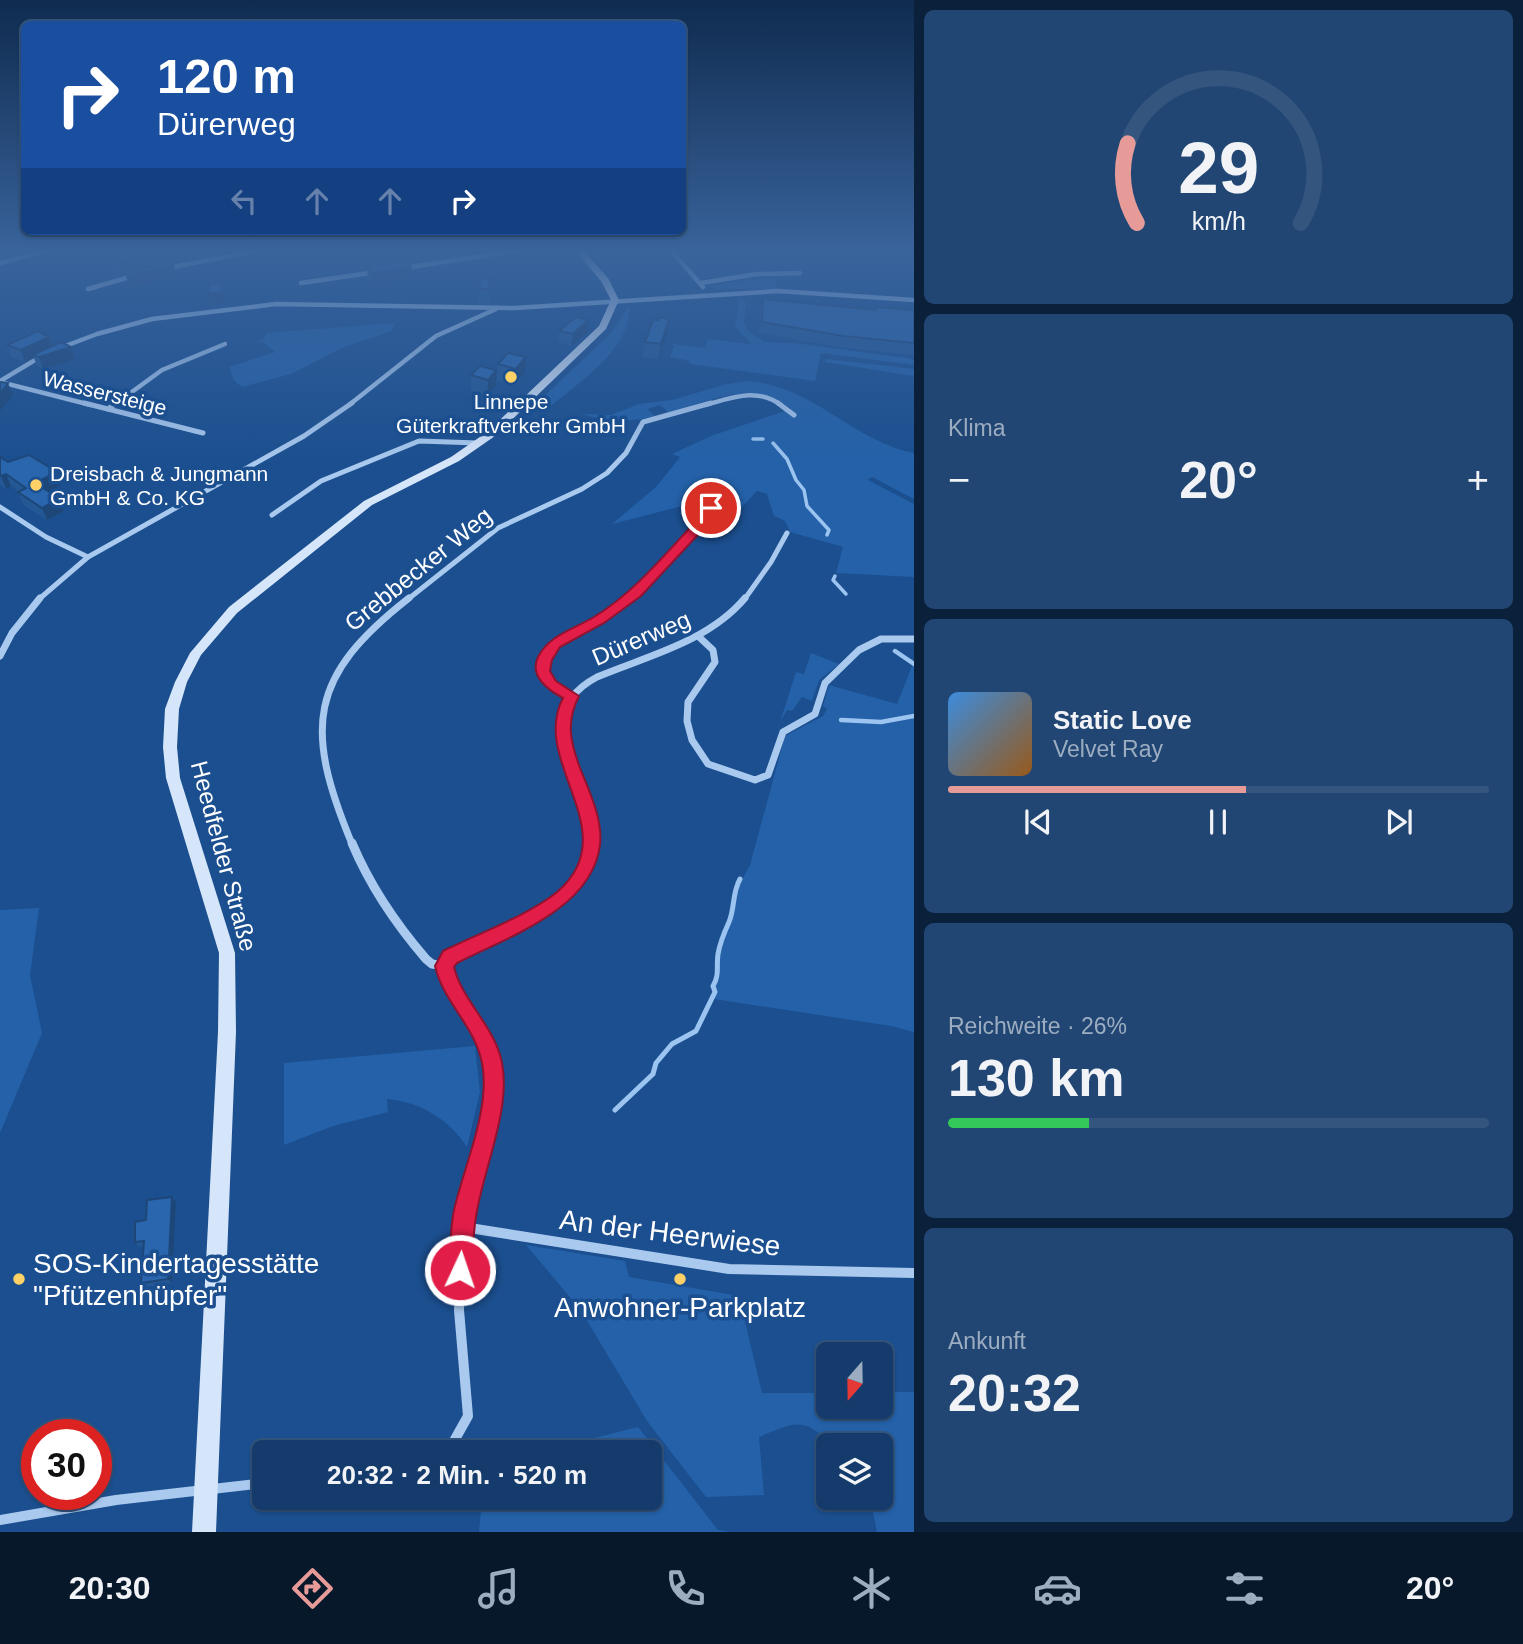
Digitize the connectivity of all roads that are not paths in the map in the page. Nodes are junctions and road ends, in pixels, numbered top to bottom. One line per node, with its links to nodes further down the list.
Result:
1 (159, 319): 5 (street)
2 (476, 319): 14 (street)
3 (606, 319): 9 (main road, Heedfelder Straße)
4 (225, 344): 6 (street)
5 (0, 381): 6 (street, Wassersteige)
6 (108, 409): 8 (street, Wassersteige)
7 (794, 415): 19 (street, Grebbecker Weg)
8 (203, 433)
9 (478, 443): 12 (street); 24 (main road, Heedfelder Straße)
10 (0, 507): 14 (street)
11 (711, 508): 18 (street)
12 (272, 515)
13 (787, 533): 15 (street, Dürerweg)
14 (88, 557): 17 (street)
15 (698, 636): 16 (street); 18 (street, Dürerweg)
16 (914, 639)
17 (0, 656)
18 (571, 696): 19 (street)
19 (445, 966): 20 (street)
20 (463, 1227): 21 (street, An der Heerwiese); 22 (street)
21 (914, 1273)
22 (455, 1440)
23 (252, 1484): 24 (street)
24 (206, 1488): 25 (street); 26 (main road, Heedfelder Straße)
25 (0, 1520)
26 (204, 1532)

